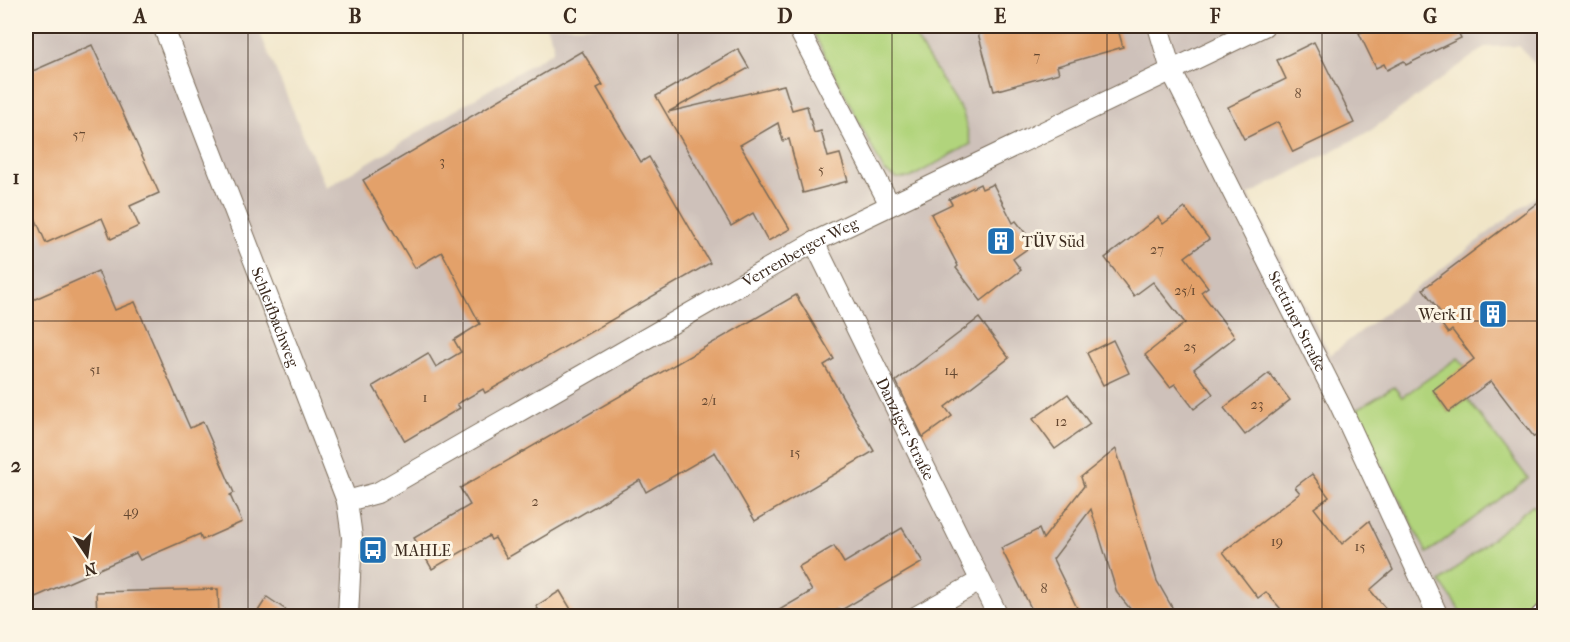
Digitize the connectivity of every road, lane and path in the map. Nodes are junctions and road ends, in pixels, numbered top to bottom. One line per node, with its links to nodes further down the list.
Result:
1 (163, 26): 8 (street, Schleifbachweg)
2 (797, 26): 6 (street)
3 (1158, 26): 5 (street, Stettiner Straße)
4 (1264, 26): 5 (street, Verrenberger Weg)
5 (1172, 70): 6 (street, Verrenberger Weg); 14 (street, Stettiner Straße)
6 (890, 203): 7 (street, Verrenberger Weg)
7 (814, 242): 8 (street, Verrenberger Weg); 9 (street, Danziger Straße)
8 (347, 501): 11 (street, Schleifbachweg)
9 (980, 581): 12 (street); 13 (street, Danziger Straße)
10 (1545, 614): 15 (street)
11 (348, 616)
12 (917, 616)
13 (998, 616)
14 (1438, 616)
15 (1541, 616)

